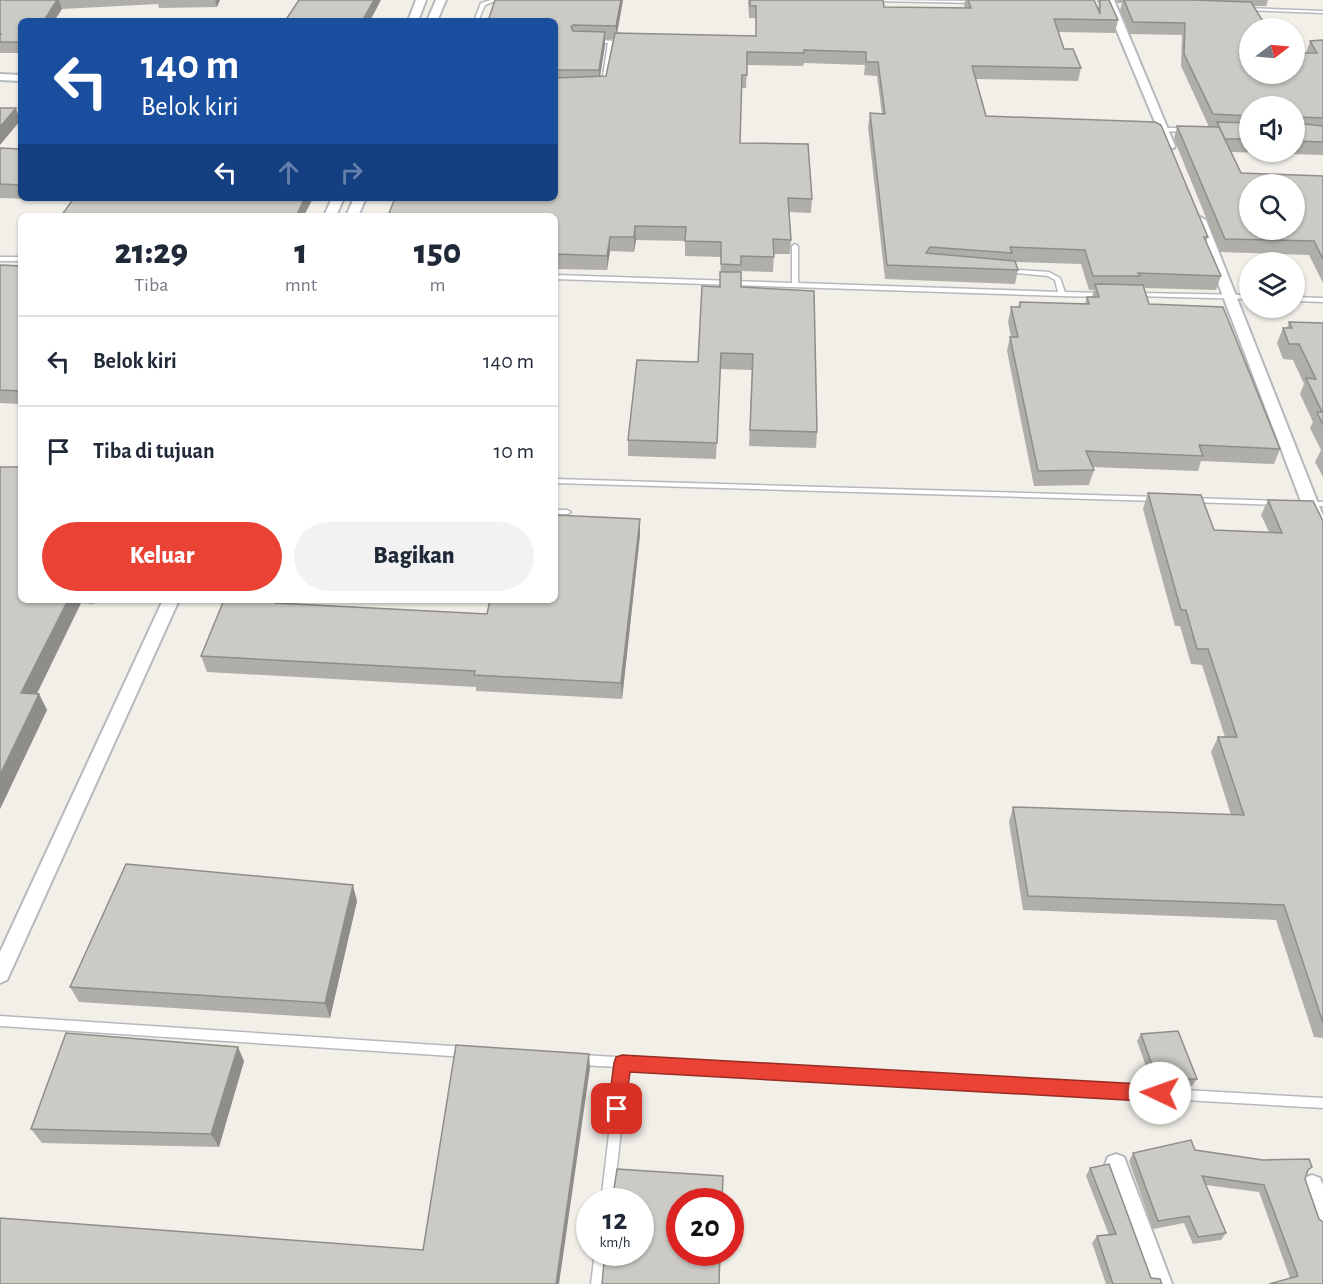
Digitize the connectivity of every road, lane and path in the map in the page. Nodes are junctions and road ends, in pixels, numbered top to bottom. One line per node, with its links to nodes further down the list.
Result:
1 (422, 0): 11 (street)
2 (441, 0): 12 (street)
3 (496, 0): 13 (lane)
4 (875, 0): 5 (lane); 8 (lane)
5 (902, 0): 6 (lane)
6 (978, 2)
7 (1111, 4): 20 (street)
8 (874, 7)
9 (1237, 9): 10 (lane)
10 (1323, 12)
11 (414, 18)
12 (433, 18)
13 (477, 18)
14 (587, 41): 15 (lane)
15 (611, 42): 16 (lane); 19 (lane)
16 (635, 42)
17 (0, 77): 18 (street)
18 (18, 78)
19 (595, 88)
20 (1163, 130): 21 (lane); 22 (street)
21 (1196, 131)
22 (1176, 161)
23 (1193, 204): 33 (street)
24 (795, 246): 29 (lane)
25 (0, 259): 26 (lane)
26 (18, 259)
27 (994, 270): 30 (lane)
28 (558, 277): 29 (lane)
29 (795, 285): 30 (lane)
30 (1062, 294): 31 (lane)
31 (1107, 295)
32 (1129, 295): 33 (lane)
33 (1230, 296): 34 (lane); 41 (street)
34 (1239, 296)
35 (1305, 299): 36 (lane)
36 (1323, 300)
37 (558, 481): 38 (lane)
38 (1167, 500)
39 (1179, 500): 40 (lane)
40 (1285, 503)
41 (1303, 504): 42 (lane); 45 (street)
42 (1323, 504)
43 (558, 512): 44 (lane)
44 (567, 512)
45 (1323, 531)
46 (170, 603): 47 (street)
47 (0, 974)
48 (0, 1021): 49 (lane)
49 (479, 1053)
50 (575, 1060): 51 (lane)
51 (622, 1063): 52 (lane); 55 (lane)
52 (1323, 1102)
53 (1116, 1165): 59 (street)
54 (1312, 1186): 56 (street)
55 (608, 1188)
56 (1323, 1218)
57 (599, 1266): 58 (lane)
58 (597, 1284)
59 (1160, 1284)

